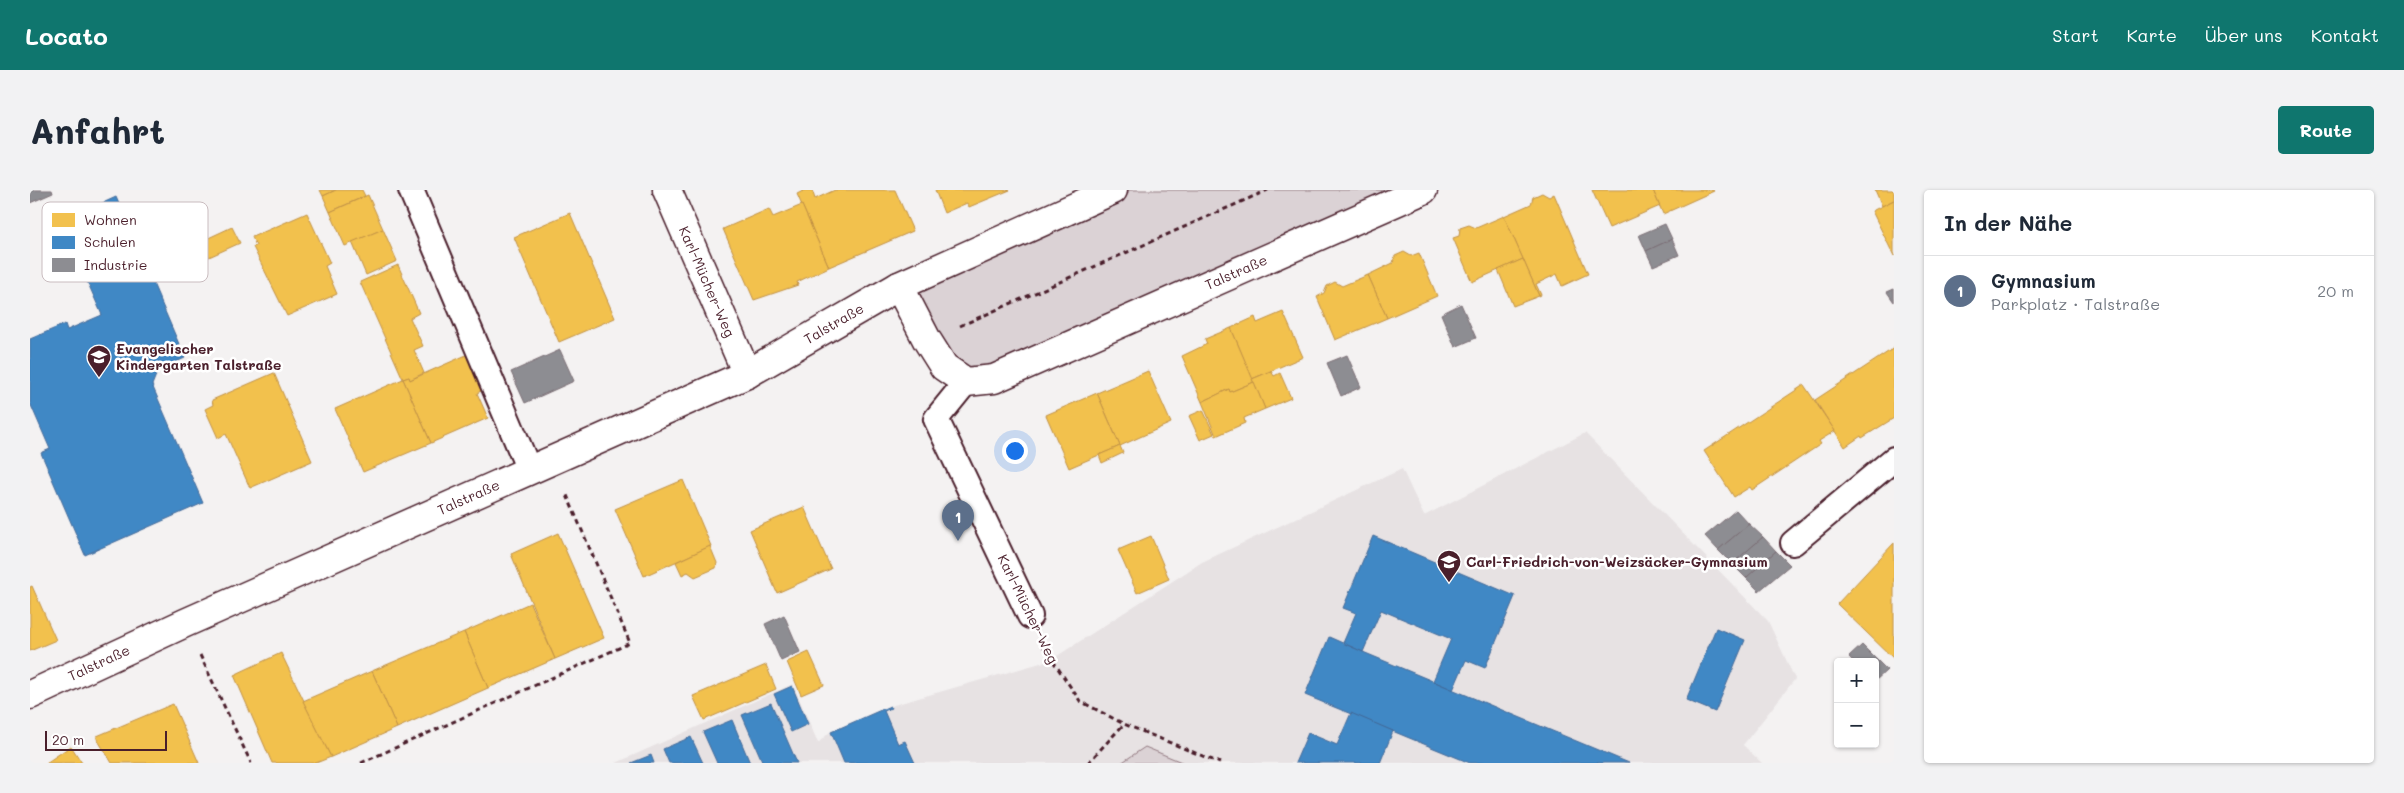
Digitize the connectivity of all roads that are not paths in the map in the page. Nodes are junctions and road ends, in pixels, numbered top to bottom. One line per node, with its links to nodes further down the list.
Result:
1 (411, 190): 9 (lane)
2 (667, 190): 6 (street, Karl-Mücher-Weg)
3 (1113, 190): 5 (street, Talstraße)
4 (1423, 190): 7 (street, Talstraße)
5 (899, 286): 6 (street, Talstraße); 7 (street)
6 (747, 374): 9 (street, Talstraße)
7 (966, 382): 11 (lane, Karl-Mücher-Weg)
8 (1894, 459): 10 (lane)
9 (541, 465): 12 (street, Talstraße)
10 (1793, 543)
11 (1030, 616)
12 (30, 695)

